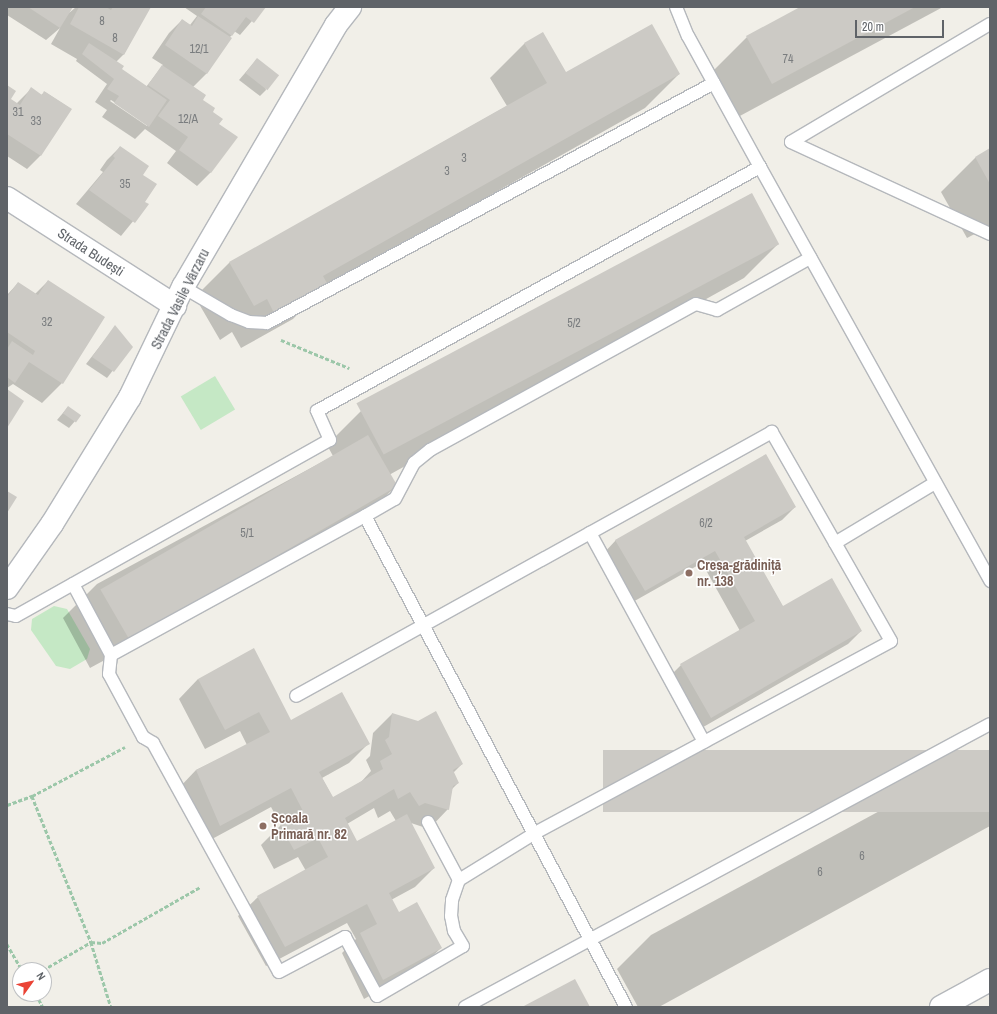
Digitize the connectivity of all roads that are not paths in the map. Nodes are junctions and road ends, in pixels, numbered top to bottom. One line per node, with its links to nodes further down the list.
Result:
1 (350, 7): 9 (street, Strada Vasile Vărzaru)
2 (676, 7): 4 (lane)
3 (990, 24): 7 (lane)
4 (714, 83): 5 (lane); 9 (lane)
5 (760, 168): 8 (lane); 15 (lane)
6 (7, 198): 9 (street, Strada Budești)
7 (990, 234)
8 (810, 258): 10 (lane); 11 (lane)
9 (179, 296): 16 (street, Strada Vasile Vărzaru)
10 (935, 483): 13 (lane); 14 (lane)
11 (365, 516): 18 (lane); 19 (lane)
12 (590, 533): 13 (lane); 18 (lane); 22 (lane)
13 (835, 543): 22 (lane)
14 (990, 581)
15 (73, 584): 17 (lane); 19 (lane)
16 (7, 588)
17 (7, 614)
18 (424, 626): 20 (lane); 24 (lane)
19 (111, 655): 25 (lane)
20 (296, 696)
21 (990, 724): 26 (lane)
22 (704, 742): 24 (lane)
23 (428, 822): 25 (lane)
24 (535, 833): 25 (lane); 26 (lane)
25 (459, 880)
26 (590, 938): 28 (lane); 29 (lane)
27 (990, 980): 30 (street)
28 (465, 1007)
29 (626, 1007)
30 (941, 1007)

